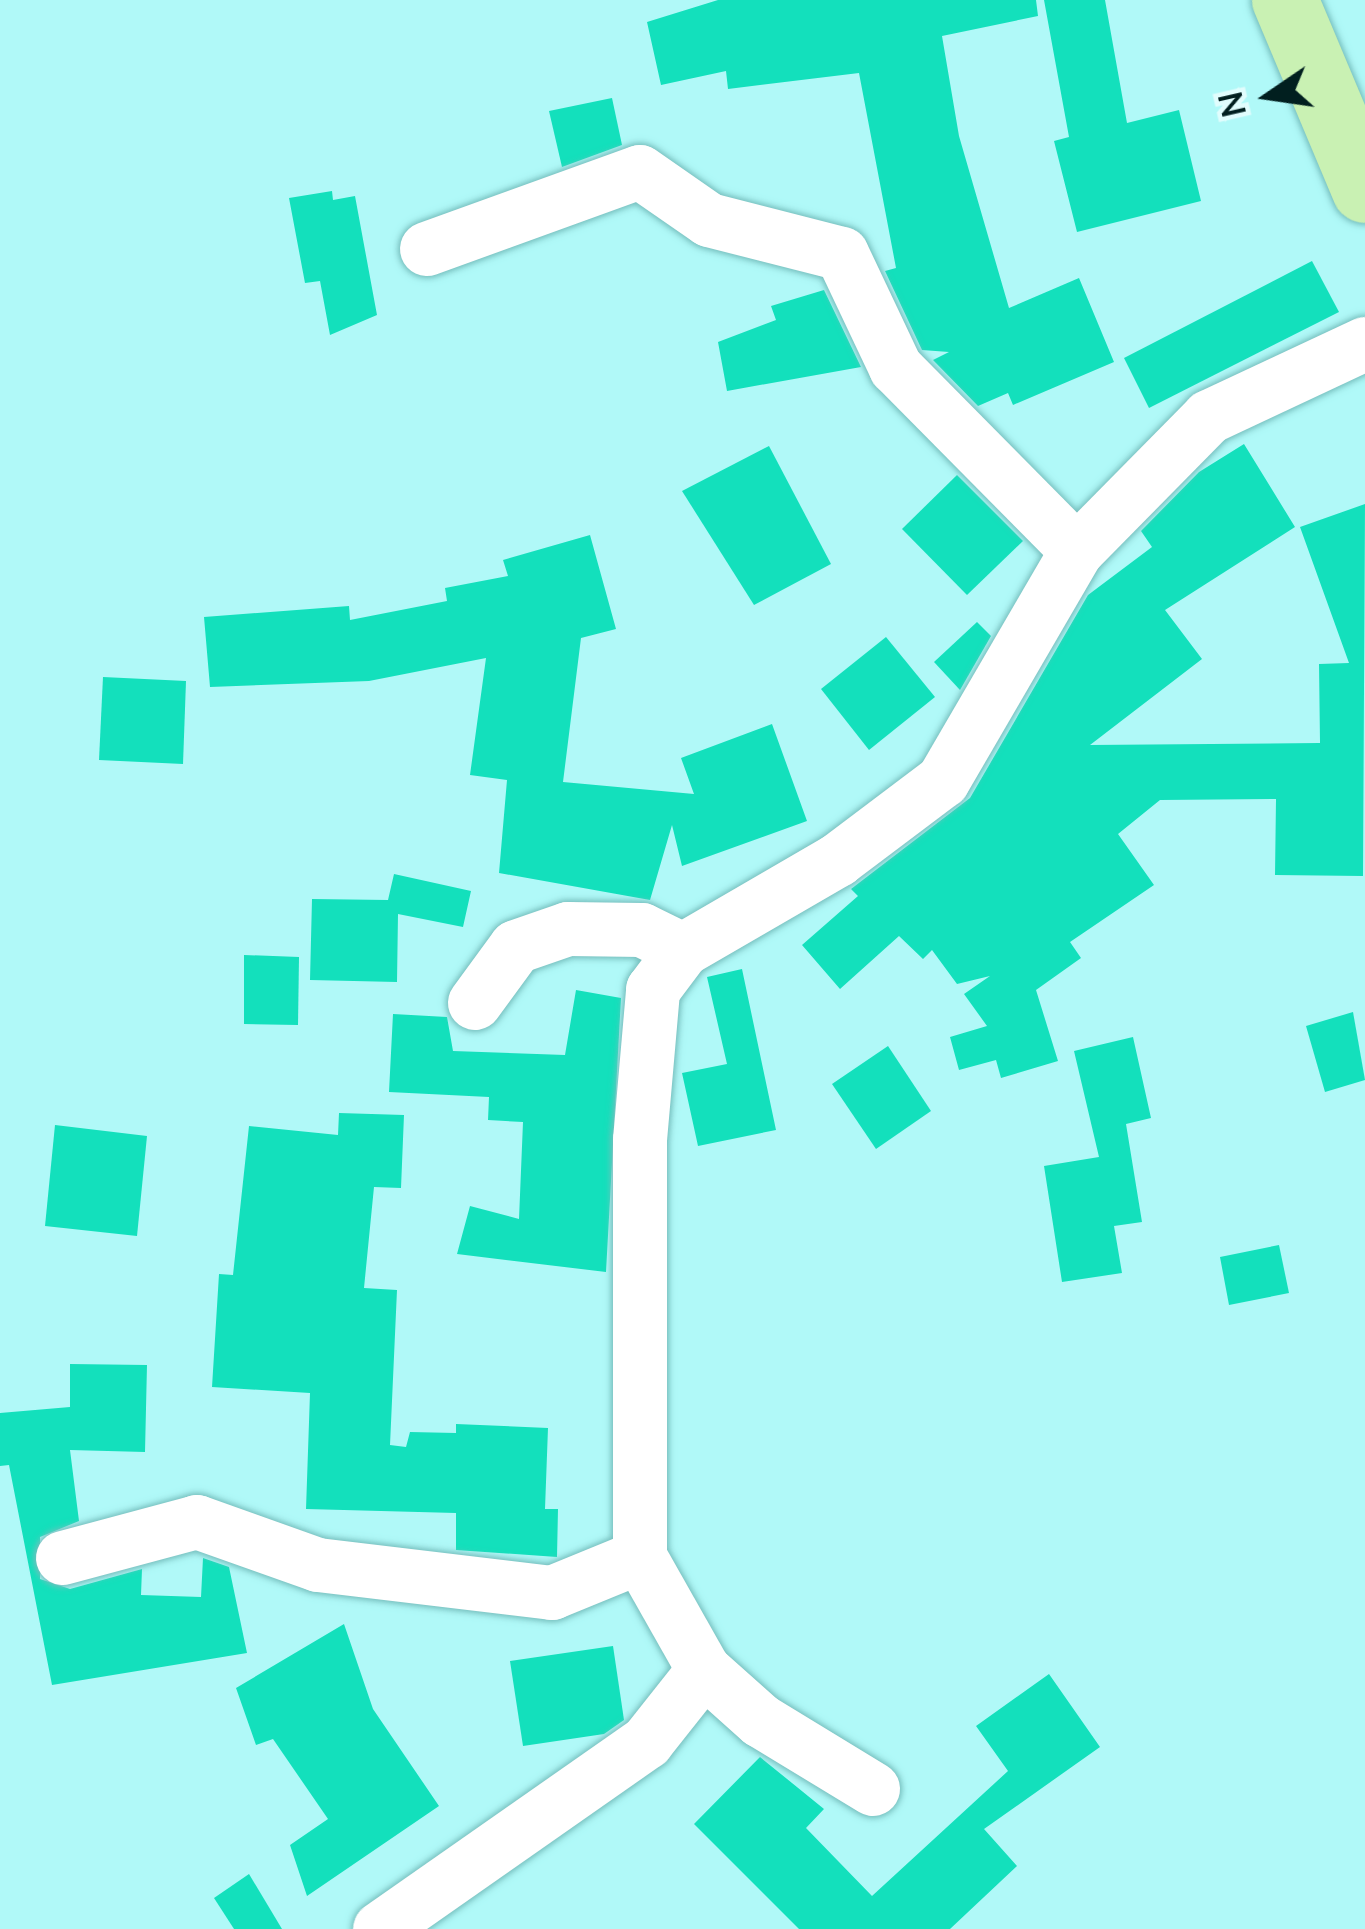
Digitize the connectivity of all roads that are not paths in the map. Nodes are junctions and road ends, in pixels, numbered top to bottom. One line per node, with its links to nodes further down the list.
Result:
1 (1285, 0): 2 (main road)
2 (1362, 176)
3 (427, 249): 5 (street)
4 (1365, 344): 5 (street)
5 (1077, 551): 6 (street)
6 (683, 950): 7 (street); 9 (street)
7 (475, 1003)
8 (63, 1558): 9 (street)
9 (640, 1558): 10 (street)
10 (704, 1670): 11 (street); 12 (street)
11 (873, 1789)
12 (380, 1929)

